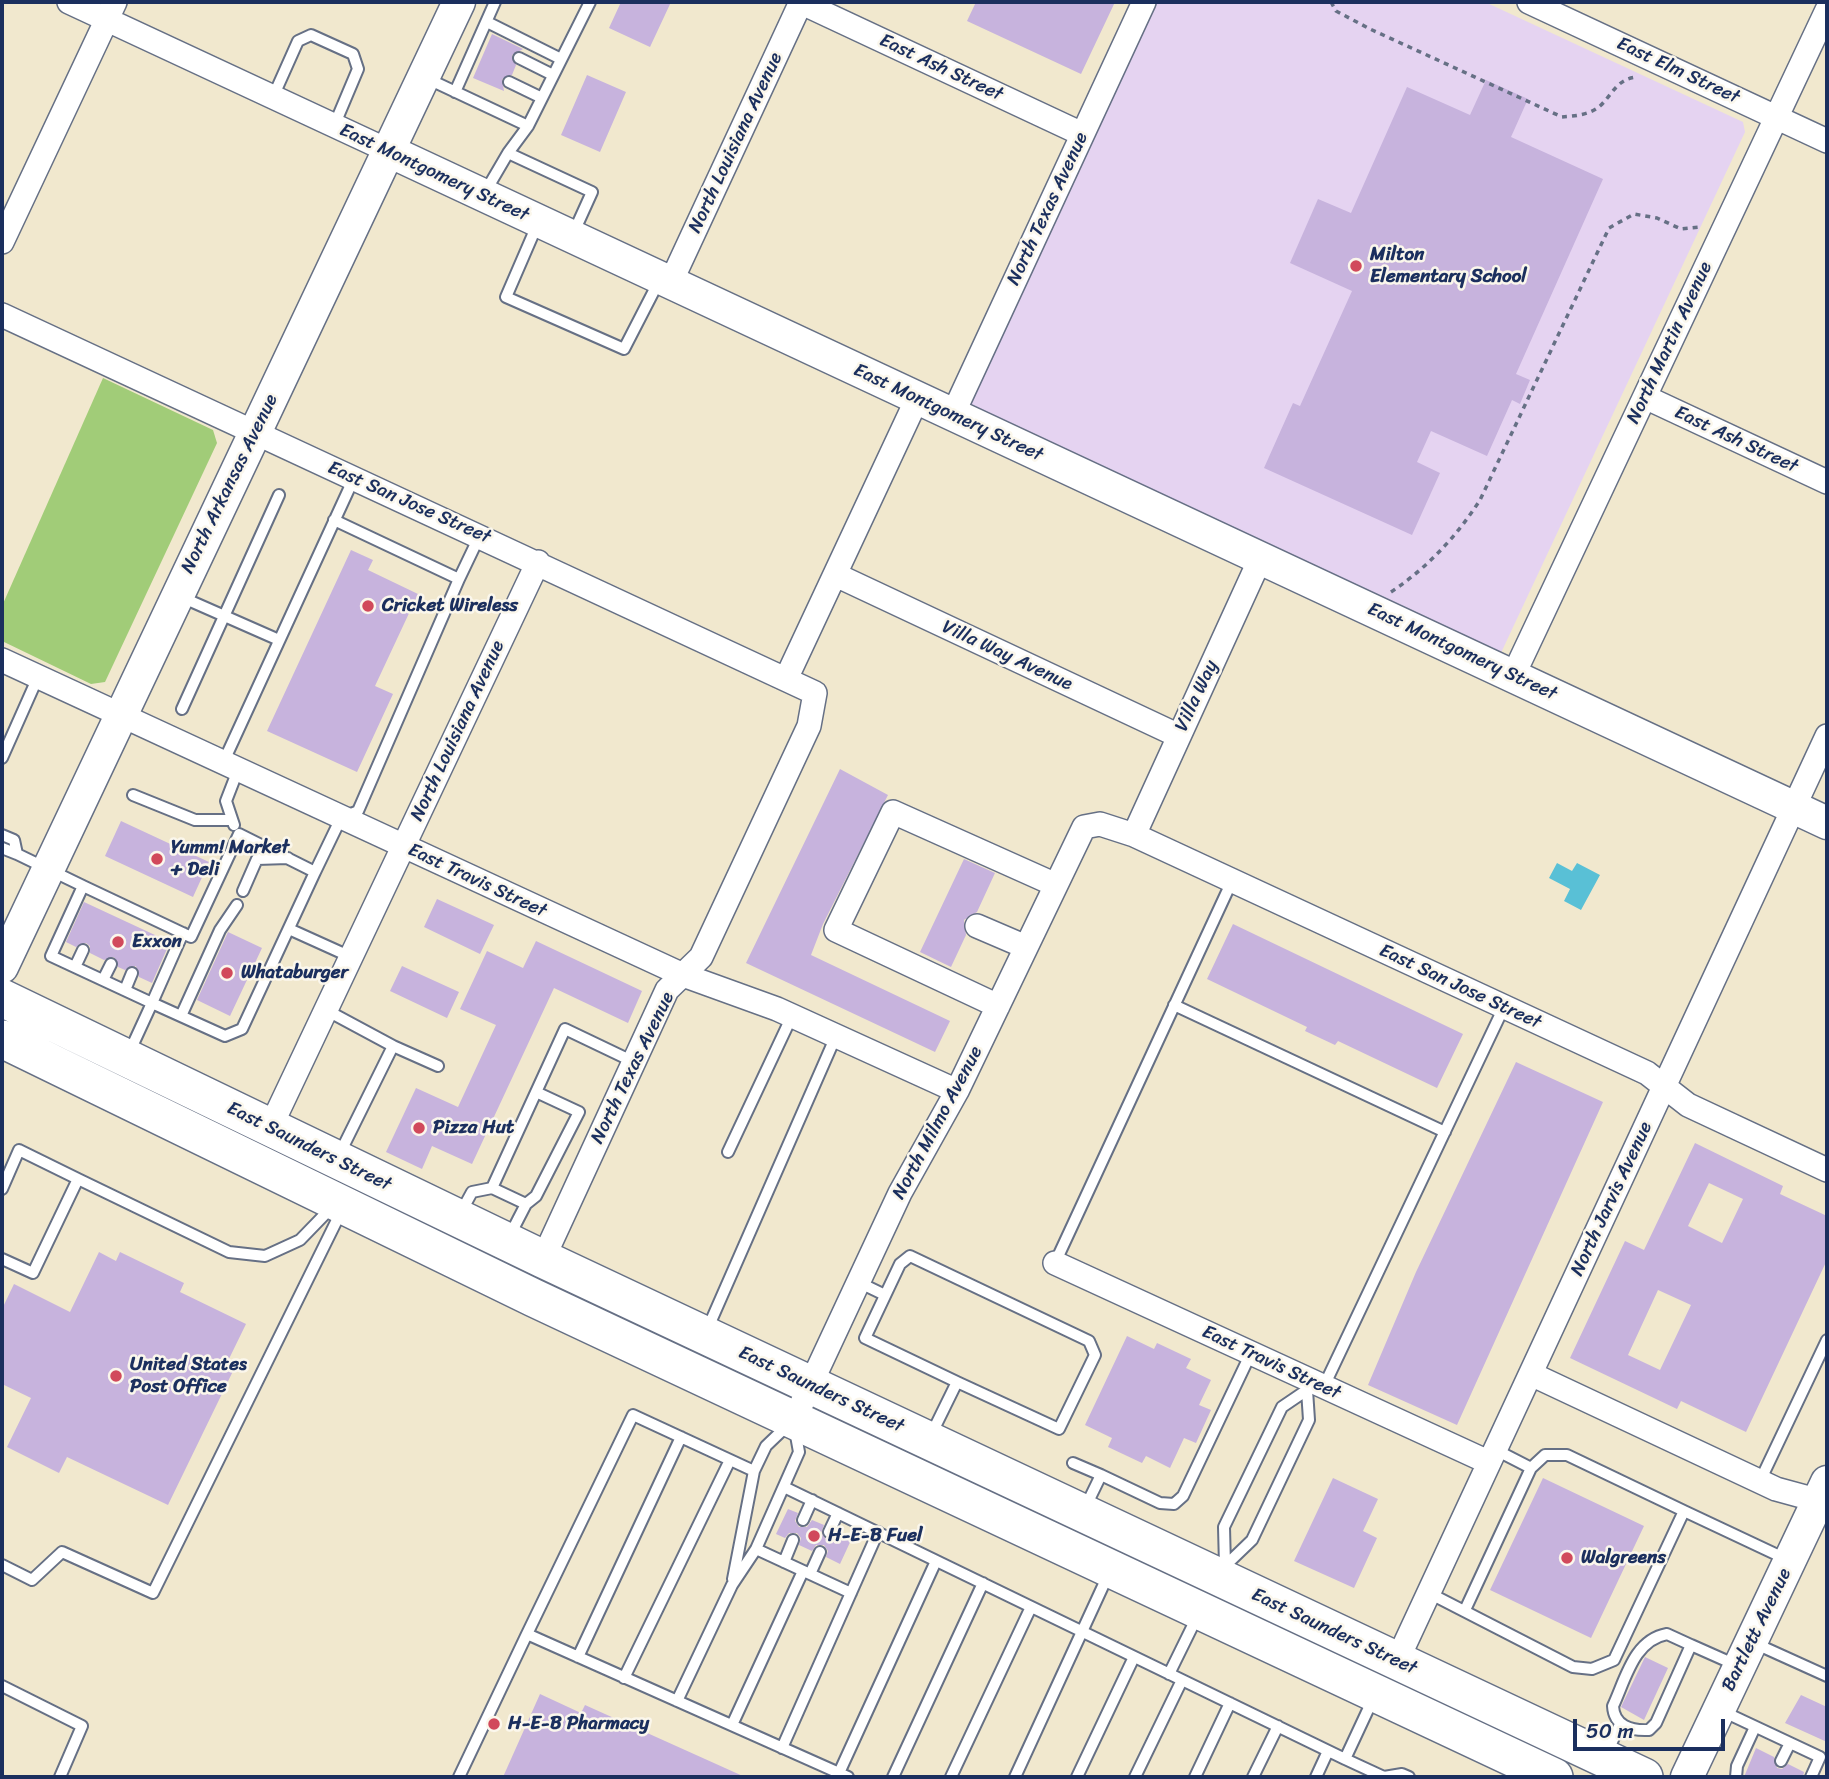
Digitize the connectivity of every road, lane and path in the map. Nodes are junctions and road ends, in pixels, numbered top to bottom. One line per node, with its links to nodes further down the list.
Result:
1 (69, 2): 10 (street, East Montgomery Street)
2 (459, 2): 15 (street, North Arkansas Avenue)
3 (495, 2): 11 (lane)
4 (590, 2): 13 (lane)
5 (801, 2): 24 (street, East Ash Street); 33 (street, North Louisiana Avenue)
6 (1144, 2): 24 (street, North Texas Avenue)
7 (1331, 2): 16 (path)
8 (1529, 2): 21 (street, East Elm Street)
9 (1827, 10): 21 (street, North Martin Avenue)
10 (111, 11): 19 (street, East Montgomery Street); 32 (street)
11 (487, 22): 13 (lane); 18 (lane)
12 (519, 58): 14 (lane)
13 (561, 59): 14 (lane)
14 (553, 75): 20 (lane)
15 (424, 77): 18 (lane); 26 (street, North Arkansas Avenue)
16 (1643, 77)
17 (509, 82): 20 (lane)
18 (455, 92): 23 (lane)
19 (273, 97): 22 (street, East Montgomery Street); 22 (lane)
20 (541, 98): 23 (lane)
21 (1777, 118): 25 (street, East Elm Street); 35 (street, North Martin Avenue)
22 (334, 126): 26 (street, East Montgomery Street)
23 (527, 126): 27 (lane)
24 (1083, 134): 37 (street, North Texas Avenue)
25 (1827, 141)
26 (389, 151): 28 (street, East Montgomery Street); 38 (street, North Arkansas Avenue)
27 (508, 153): 28 (lane); 31 (lane)
28 (482, 195): 30 (street, East Montgomery Street)
29 (1707, 215): 48 (path)
30 (538, 222): 31 (street, East Montgomery Street); 33 (lane)
31 (571, 237): 33 (street, East Montgomery Street)
32 (2, 242)
33 (665, 281): 36 (street, East Montgomery Street)
34 (2, 315): 38 (street, East San Jose Street)
35 (1645, 397): 40 (street, East Ash Street); 54 (street, North Martin Avenue)
36 (917, 399): 37 (street, East Montgomery Street); 46 (street)
37 (952, 416): 44 (street, East Montgomery Street)
38 (254, 433): 39 (street, East San Jose Street); 49 (street, North Arkansas Avenue)
39 (354, 478): 42 (lane); 43 (street, East San Jose Street)
40 (1827, 482)
41 (279, 495): 50 (lane)
42 (334, 520): 47 (lane); 51 (lane)
43 (480, 535): 45 (street, East San Jose Street); 47 (lane)
44 (1261, 557): 54 (street, East Montgomery Street); 61 (street, Villa Way)
45 (538, 562): 55 (street, East San Jose Street); 74 (street, North Louisiana Avenue)
46 (836, 575): 55 (street); 61 (street, Villa Way Avenue)
47 (459, 579): 67 (lane)
48 (1388, 594)
49 (177, 595): 50 (lane); 58 (street, North Arkansas Avenue)
50 (224, 615): 51 (lane); 57 (lane)
51 (279, 639): 64 (lane)
52 (2, 660): 53 (street, East Travis Street)
53 (38, 677): 58 (street, East Travis Street); 60 (lane)
54 (1513, 677): 66 (street, East Montgomery Street)
55 (786, 679): 56 (street, East San Jose Street)
56 (815, 693): 101 (street, North Texas Avenue)
57 (182, 709)
58 (120, 715): 64 (street, East Travis Street); 78 (street, North Arkansas Avenue)
59 (2, 728): 60 (lane)
60 (13, 733): 63 (lane)
61 (1179, 736): 73 (street, Villa Way)
62 (1827, 736): 66 (street, North Jarvis Avenue)
63 (2, 758)
64 (230, 766): 67 (street, East Travis Street); 68 (lane)
65 (134, 795): 68 (lane)
66 (1793, 807): 69 (street, East Montgomery Street); 118 (street, North Jarvis Avenue)
67 (341, 818): 74 (street, East Travis Street); 79 (lane)
68 (230, 820): 71 (lane)
69 (1827, 823)
70 (1084, 827): 73 (street, East San Jose Street); 81 (street, North Milmo Avenue)
71 (239, 834): 77 (lane); 93 (lane)
72 (2, 835): 76 (lane)
73 (1134, 835): 80 (street, East San Jose Street)
74 (404, 848): 96 (street, North Louisiana Avenue); 101 (street, East Travis Street)
75 (2, 849): 76 (lane)
76 (17, 854): 78 (lane)
77 (291, 858): 79 (lane); 83 (lane)
78 (48, 869): 82 (lane); 98 (street, North Arkansas Avenue)
79 (315, 872): 91 (lane)
80 (1232, 881): 106 (lane); 108 (street, East San Jose Street)
81 (1056, 885): 94 (street, North Milmo Avenue); 107 (street)
82 (83, 886): 84 (lane); 99 (lane)
83 (243, 891)
84 (106, 897): 86 (lane); 87 (lane)
85 (236, 905): 110 (lane)
86 (101, 909)
87 (134, 911): 88 (lane); 89 (lane)
88 (156, 921): 92 (lane); 93 (lane)
89 (129, 923)
90 (978, 926): 94 (street)
91 (289, 929): 96 (lane); 110 (lane)
92 (151, 933)
93 (183, 933): 105 (lane)
94 (1026, 947): 107 (street, North Milmo Avenue)
95 (83, 950): 99 (lane)
96 (351, 957): 109 (street, North Louisiana Avenue)
97 (111, 964): 102 (lane)
98 (2, 967)
99 (75, 967): 102 (lane)
100 (132, 974): 103 (lane)
101 (683, 975): 111 (street, East Travis Street); 116 (street, North Texas Avenue)
102 (103, 980): 103 (lane)
103 (125, 990): 105 (lane)
104 (2, 998): 115 (main road, East Saunders Street)
105 (152, 1003): 110 (lane); 115 (lane)
106 (1174, 1005): 122 (lane); 135 (lane)
107 (999, 1006): 119 (street, North Milmo Avenue)
108 (1504, 1007): 118 (street, East San Jose Street); 122 (lane)
109 (326, 1010): 114 (lane); 121 (street, North Louisiana Avenue)
110 (181, 1016)
111 (792, 1016): 112 (street, East Travis Street); 123 (lane)
112 (836, 1035): 119 (street, East Travis Street); 139 (lane)
113 (2, 1039): 129 (main road, East Saunders Street)
114 (393, 1046): 117 (lane); 124 (lane)
115 (126, 1059): 121 (main road, East Saunders Street)
116 (634, 1062): 120 (lane); 134 (street, North Texas Avenue)
117 (438, 1066)
118 (1665, 1087): 125 (street, East San Jose Street); 142 (street, North Jarvis Avenue)
119 (957, 1091): 136 (street, North Milmo Avenue)
120 (536, 1092): 127 (lane); 130 (lane)
121 (270, 1128): 124 (main road, East Saunders Street)
122 (1445, 1132): 145 (lane)
123 (728, 1152)
124 (336, 1161): 131 (main road, East Saunders Street)
125 (1827, 1170)
126 (78, 1180): 128 (lane); 129 (lane); 133 (lane)
127 (492, 1188): 130 (lane); 131 (lane)
128 (2, 1189)
129 (337, 1203): 137 (main road); 146 (main road, East Saunders Street); 172 (lane)
130 (526, 1204): 132 (lane)
131 (457, 1219): 132 (main road, East Saunders Street)
132 (507, 1242): 134 (main road, East Saunders Street)
133 (2, 1259)
134 (543, 1259): 137 (main road, East Saunders Street)
135 (1055, 1264): 141 (street, East Travis Street)
136 (858, 1282): 138 (lane); 144 (street, North Milmo Avenue)
137 (602, 1287): 139 (main road, East Saunders Street)
138 (885, 1295): 143 (lane); 143 (lane)
139 (705, 1335): 144 (main road, East Saunders Street)
140 (1827, 1340): 155 (lane)
141 (1251, 1353): 145 (street, East Travis Street); 154 (lane)
142 (1531, 1374): 149 (street, North Jarvis Avenue); 155 (street)
143 (957, 1382): 148 (lane)
144 (810, 1385): 146 (street, North Milmo Avenue); 148 (main road, East Saunders Street)
145 (1314, 1386): 149 (street, East Travis Street); 174 (lane); 174 (lane)
146 (794, 1420): 153 (lane); 156 (lane); 171 (main road, East Saunders Street)
147 (681, 1437): 150 (lane); 183 (lane); 186 (lane)
148 (929, 1441): 161 (main road, East Saunders Street)
149 (1491, 1455): 152 (lane); 178 (street, North Jarvis Avenue)
150 (730, 1460): 153 (lane); 191 (lane)
151 (1073, 1463): 154 (lane)
152 (1531, 1468): 159 (lane); 180 (lane)
153 (754, 1471): 176 (lane)
154 (1101, 1475): 161 (lane)
155 (1760, 1481): 157 (street)
156 (784, 1487): 158 (lane); 166 (lane)
157 (1825, 1495): 169 (street, Bartlett Avenue)
158 (811, 1500): 160 (lane); 162 (lane)
159 (1684, 1511): 169 (lane); 180 (lane)
160 (838, 1513): 163 (lane); 164 (lane)
161 (1082, 1513): 174 (main road, East Saunders Street)
162 (803, 1520)
163 (829, 1532)
164 (878, 1532): 168 (lane); 177 (lane)
165 (793, 1540): 170 (lane)
166 (756, 1549): 170 (lane); 176 (lane)
167 (820, 1552): 173 (lane)
168 (936, 1560): 175 (lane); 208 (lane)
169 (1790, 1561): 185 (street, Bartlett Avenue)
170 (784, 1562): 173 (lane)
171 (1099, 1563): 174 (main road); 181 (main road, East Saunders Street); 182 (lane)
172 (2, 1565)
173 (806, 1572): 177 (lane); 199 (lane)
174 (1222, 1572): 188 (main road, East Saunders Street)
175 (983, 1583): 179 (lane); 211 (lane)
176 (732, 1585): 195 (lane)
177 (851, 1593): 203 (lane)
178 (1428, 1593): 180 (lane); 188 (street, North Jarvis Avenue)
179 (1031, 1607): 182 (lane); 212 (lane)
180 (1465, 1610)
181 (1200, 1611): 189 (lane); 194 (main road, East Saunders Street)
182 (1083, 1632): 187 (lane); 213 (lane)
183 (527, 1634): 186 (lane); 210 (lane)
184 (1691, 1644): 185 (lane); 198 (lane); 198 (lane)
185 (1745, 1654): 190 (lane); 197 (street, Bartlett Avenue)
186 (578, 1657): 191 (lane)
187 (1134, 1657): 189 (lane); 214 (lane)
188 (1397, 1661): 206 (main road, East Saunders Street)
189 (1169, 1674): 192 (lane)
190 (1827, 1676)
191 (624, 1678): 195 (lane)
192 (1182, 1680): 196 (lane); 215 (lane)
193 (2, 1686): 209 (lane)
194 (1376, 1693): 205 (lane); 220 (main road, East Saunders Street)
195 (677, 1701): 199 (lane)
196 (1230, 1703): 200 (lane); 216 (lane)
197 (1719, 1709): 201 (lane); 222 (street, Bartlett Avenue)
198 (1620, 1724): 206 (lane)
199 (732, 1726): 203 (lane)
200 (1278, 1726): 204 (lane); 217 (lane)
201 (1755, 1727): 202 (lane); 223 (lane)
202 (1790, 1743): 207 (lane); 224 (lane)
203 (782, 1748): 208 (lane)
204 (1328, 1751): 205 (lane); 218 (lane)
205 (1345, 1759): 219 (lane)
206 (1604, 1759): 221 (main road, East Saunders Street)
207 (1781, 1761)
208 (844, 1775)
209 (60, 1777)
210 (459, 1777)
211 (893, 1777)
212 (951, 1777)
213 (1015, 1777)
214 (1076, 1777)
215 (1135, 1777)
216 (1195, 1777)
217 (1253, 1777)
218 (1315, 1777)
219 (1409, 1777)
220 (1554, 1777)
221 (1644, 1777)
222 (1687, 1777)
223 (1736, 1777)
224 (1811, 1777)

